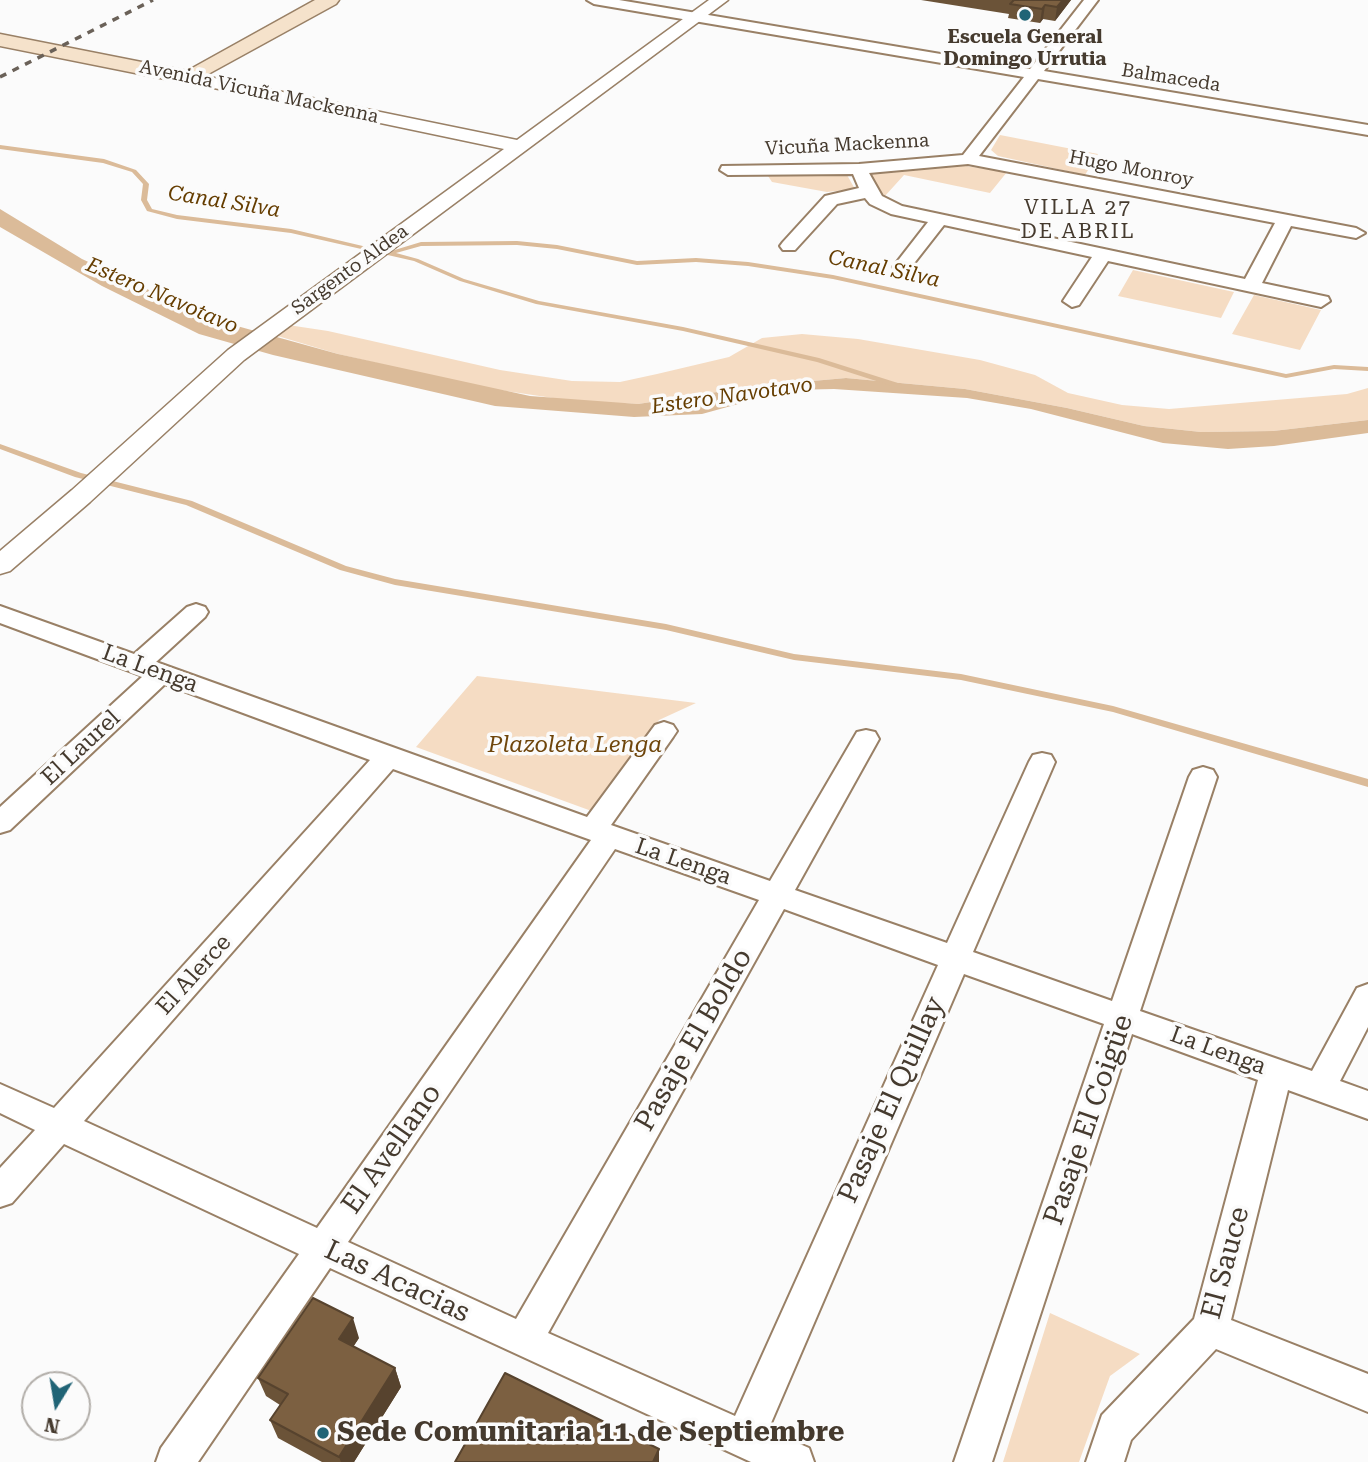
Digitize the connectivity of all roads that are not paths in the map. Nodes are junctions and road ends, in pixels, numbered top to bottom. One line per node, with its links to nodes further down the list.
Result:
1 (329, 0): 8 (main road)
2 (594, 0): 5 (street, Balmaceda)
3 (720, 0): 5 (street, Sargento Aldea)
4 (1091, 0): 7 (street)
5 (696, 17): 7 (street, Balmaceda); 10 (street, Sargento Aldea)
6 (0, 40): 8 (main road, Avenida Vicuña Mackenna)
7 (1034, 75): 9 (street, Balmaceda); 11 (street)
8 (190, 78): 10 (street, Avenida Vicuña Mackenna)
9 (1368, 130)
10 (518, 146): 24 (street, Sargento Aldea)
11 (968, 159): 12 (street, Vicuña Mackenna); 16 (street, Hugo Monroy)
12 (859, 169): 13 (street, Vicuña Mackenna); 14 (street)
13 (728, 170)
14 (869, 192): 15 (street); 18 (street)
15 (940, 219): 19 (street); 20 (street)
16 (1286, 219): 17 (street, Hugo Monroy); 21 (street)
17 (1356, 233)
18 (789, 246)
19 (1104, 255): 21 (street); 22 (street)
20 (902, 267)
21 (1251, 286): 23 (street)
22 (1072, 300)
23 (1321, 301)
24 (0, 565)
25 (196, 612): 27 (street, El Laurel)
26 (0, 614): 27 (street, La Lenga)
27 (149, 669): 30 (street, La Lenga); 33 (street, El Laurel)
28 (664, 731): 34 (street, El Avellano)
29 (866, 739): 35 (street, Pasaje El Boldo)
30 (388, 757): 34 (street, La Lenga); 43 (street, El Alerce)
31 (1042, 762): 36 (street, Pasaje El Quillay)
32 (1203, 778): 38 (street, Pasaje El Coigüe)
33 (0, 823)
34 (601, 833): 35 (street, La Lenga); 45 (street, El Avellano)
35 (777, 895): 36 (street, La Lenga); 47 (street, Pasaje El Boldo)
36 (955, 957): 38 (street, La Lenga); 49 (street, Pasaje El Quillay)
37 (1368, 996): 40 (street)
38 (1124, 1017): 39 (street, La Lenga); 52 (street, Pasaje El Coigüe)
39 (1276, 1072): 40 (street, La Lenga); 46 (street, El Sauce)
40 (1320, 1087): 42 (street, La Lenga)
41 (0, 1098): 43 (street, Las Acacias)
42 (1368, 1105)
43 (59, 1125): 44 (street, El Alerce); 45 (street, Las Acacias)
44 (0, 1192)
45 (324, 1248): 47 (street, Las Acacias); 50 (street, El Avellano)
46 (1210, 1329): 48 (street); 53 (street, El Sauce)
47 (524, 1341): 49 (street, Las Acacias)
48 (1368, 1393)
49 (744, 1440): 51 (street, Las Acacias)
50 (175, 1462)
51 (795, 1462)
52 (973, 1462)
53 (1105, 1462)

